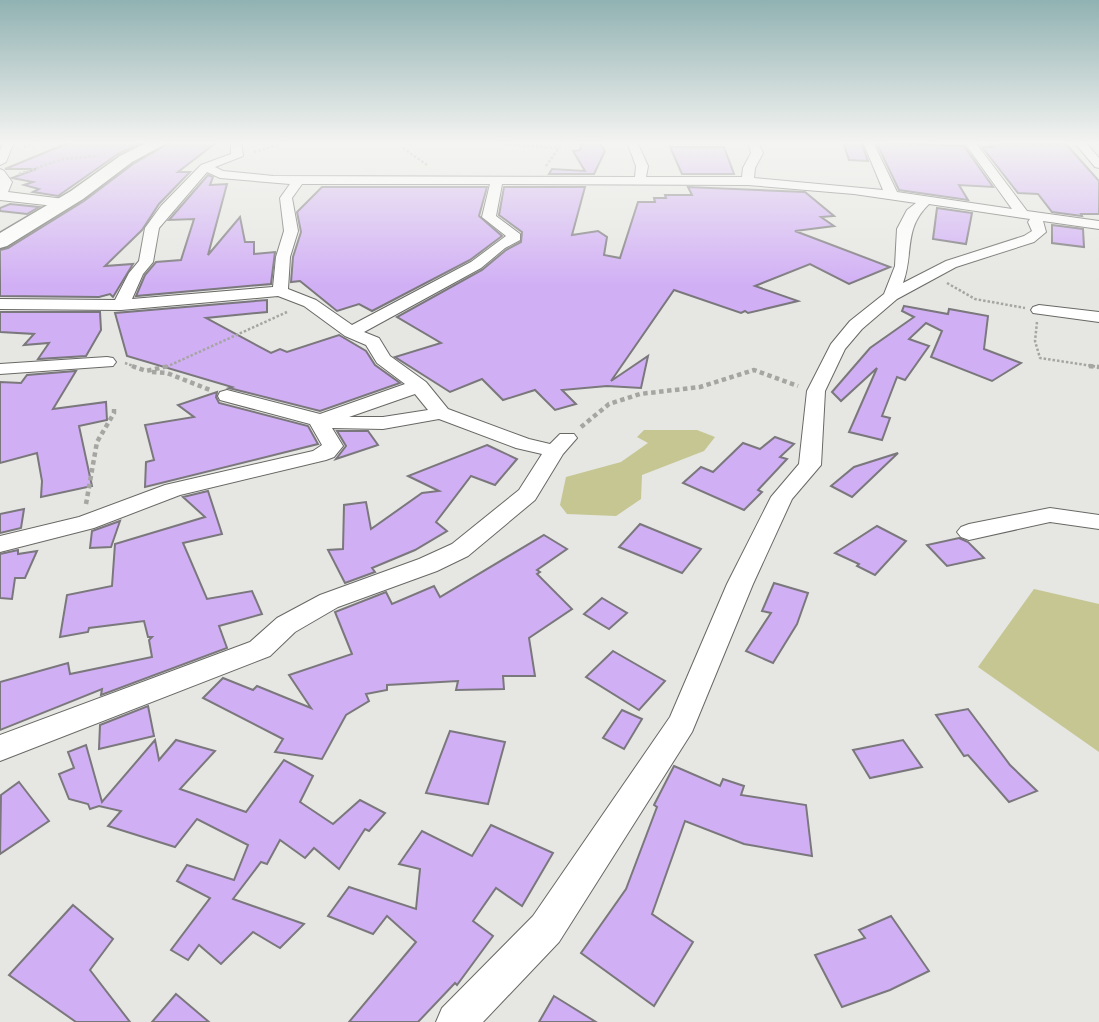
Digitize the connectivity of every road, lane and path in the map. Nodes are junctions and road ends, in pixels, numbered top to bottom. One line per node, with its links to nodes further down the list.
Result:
1 (83, 190): 11 (street)
2 (184, 190): 21 (street)
3 (292, 190): 17 (street)
4 (495, 190): 24 (street)
5 (846, 190): 9 (street)
6 (889, 190): 9 (street)
7 (1005, 190): 12 (street)
8 (0, 195): 11 (street)
9 (892, 196): 10 (street)
10 (926, 201): 12 (street); 18 (street)
11 (64, 203): 15 (street)
12 (1022, 213): 13 (street)
13 (1038, 218): 14 (street); 16 (street)
14 (1099, 225)
15 (0, 242)
16 (931, 274): 18 (street); 22 (path)
17 (280, 291): 19 (street); 21 (street)
18 (891, 296): 30 (street)
19 (310, 303): 24 (street); 28 (path)
20 (0, 304): 21 (street)
21 (121, 305)
22 (1039, 310): 23 (street); 26 (path)
23 (1099, 317)
24 (351, 332): 29 (street)
25 (107, 362): 27 (street); 28 (path)
26 (1099, 368)
27 (0, 369)
28 (146, 372): 31 (path)
29 (419, 386): 33 (street); 34 (street)
30 (816, 391): 35 (path); 41 (street)
31 (227, 396): 34 (street)
32 (114, 408): 37 (path)
33 (440, 413): 34 (street); 35 (street)
34 (318, 421): 37 (street)
35 (561, 445): 40 (street)
36 (1099, 522): 38 (street)
37 (86, 523): 39 (street)
38 (969, 532)
39 (0, 544)
40 (0, 748)
41 (456, 1022)

